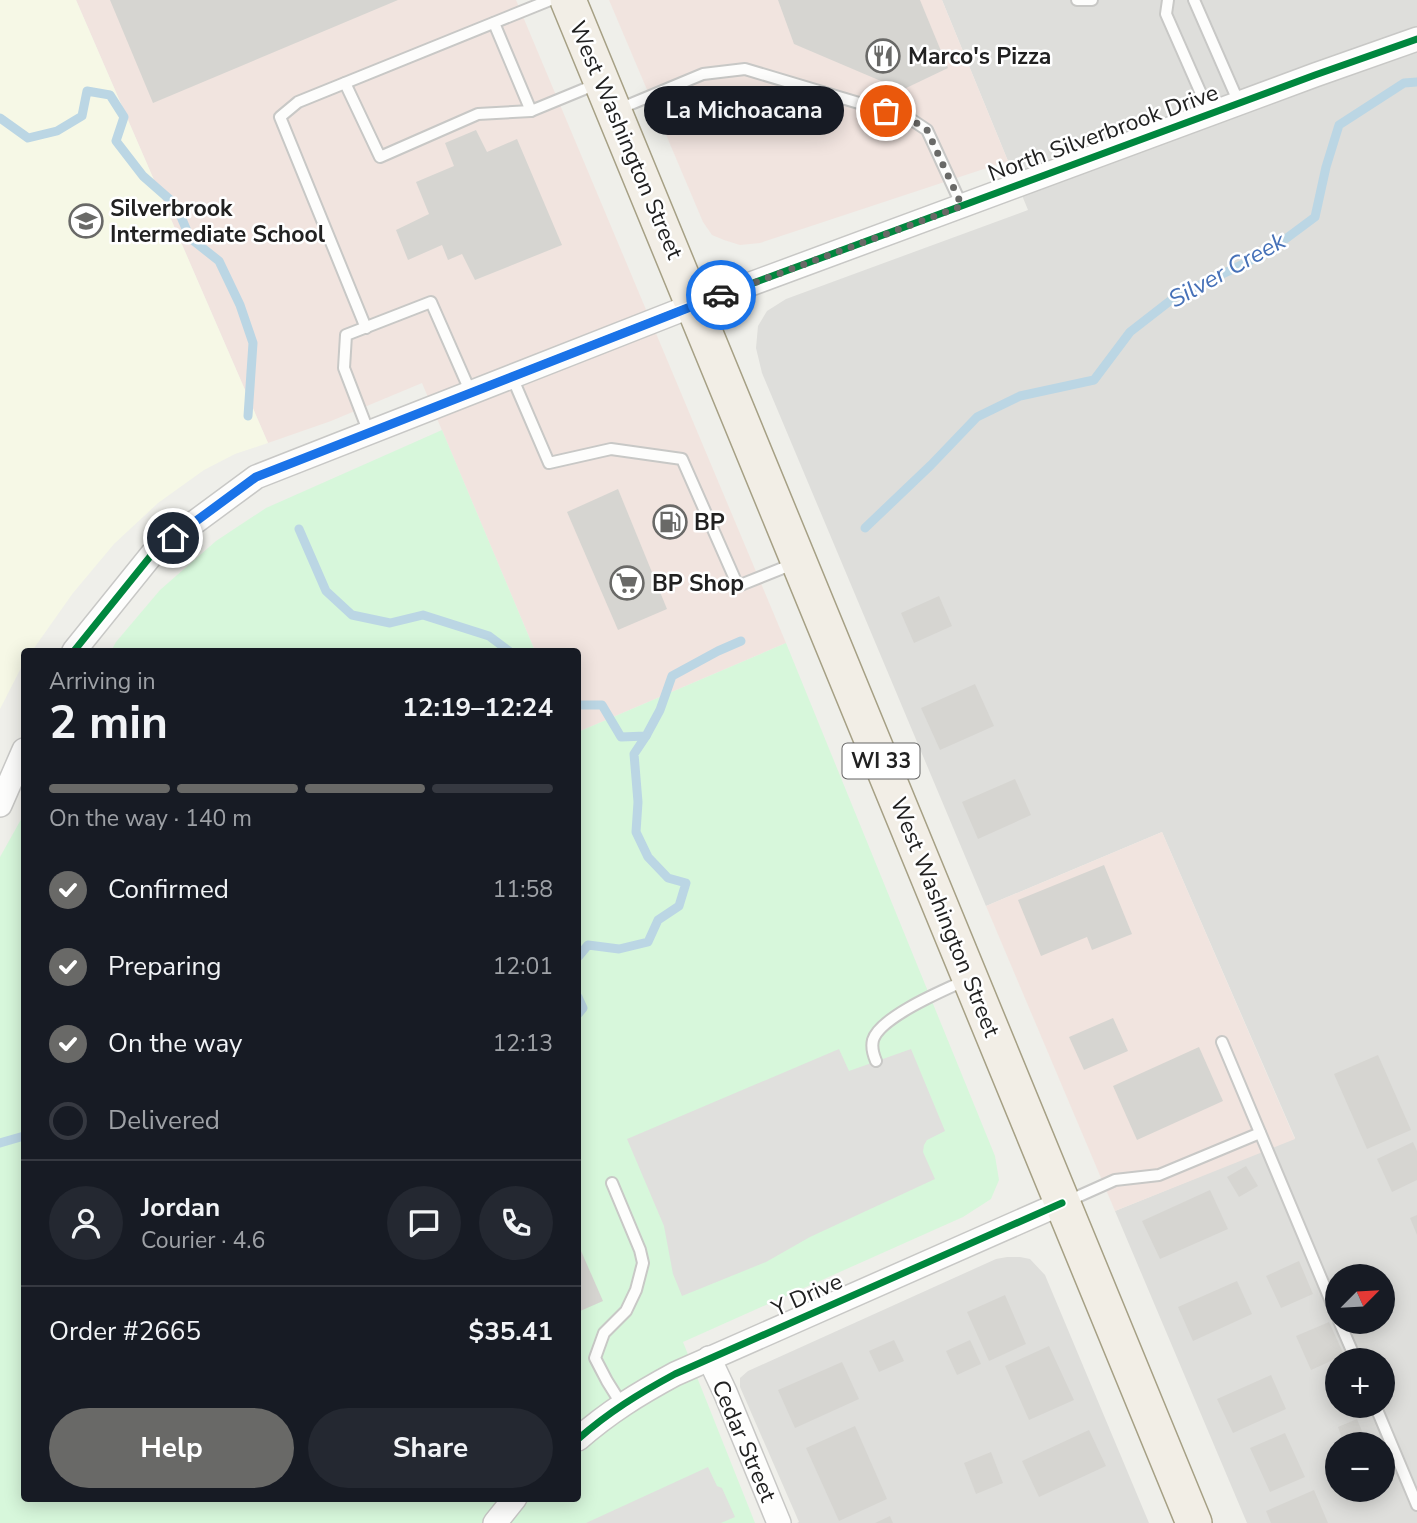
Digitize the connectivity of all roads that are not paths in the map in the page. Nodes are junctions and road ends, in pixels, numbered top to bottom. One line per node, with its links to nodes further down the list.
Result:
1 (550, 0): 7 (lane)
2 (568, 0): 10 (main road, West Washington Street / WI 33)
3 (1077, 0): 4 (lane)
4 (1092, 0)
5 (1168, 0): 13 (lane)
6 (1194, 0): 11 (lane)
7 (494, 23): 9 (lane); 12 (lane)
8 (1417, 39): 11 (street, North Silverbrook Drive)
9 (345, 83): 12 (lane); 16 (lane)
10 (608, 96): 12 (lane); 14 (lane); 15 (main road, West Washington Street / WI 33)
11 (1239, 103): 13 (street, North Silverbrook Drive)
12 (531, 111)
13 (1210, 114): 14 (street, North Silverbrook Drive)
14 (962, 206): 15 (street, North Silverbrook Drive)
15 (694, 305): 17 (street, North Silverbrook Drive); 20 (main road, West Washington Street / WI 33)
16 (366, 328): 18 (lane); 19 (lane)
17 (512, 377): 18 (street, North Silverbrook Drive); 20 (lane)
18 (471, 393): 19 (street, North Silverbrook Drive)
19 (369, 433): 21 (street, North Silverbrook Drive)
20 (799, 561): 24 (main road, West Washington Street / WI 33)
21 (76, 648)
22 (21, 757): 23 (street)
23 (0, 804)
24 (970, 978): 26 (lane); 29 (main road, West Washington Street / WI 33)
25 (1222, 1042): 27 (lane)
26 (876, 1061)
27 (1261, 1133): 29 (lane); 30 (lane)
28 (612, 1183): 32 (lane)
29 (1062, 1203): 31 (street, Y Drive); 39 (main road, West Washington Street / WI 33)
30 (1325, 1287)
31 (709, 1358): 32 (street, Y Drive); 38 (street, Cedar Street)
32 (622, 1405): 34 (street, Y Drive)
33 (1380, 1418): 36 (lane)
34 (581, 1436)
35 (512, 1502): 37 (street)
36 (1417, 1505)
37 (495, 1523)
38 (779, 1523)
39 (1194, 1523)

